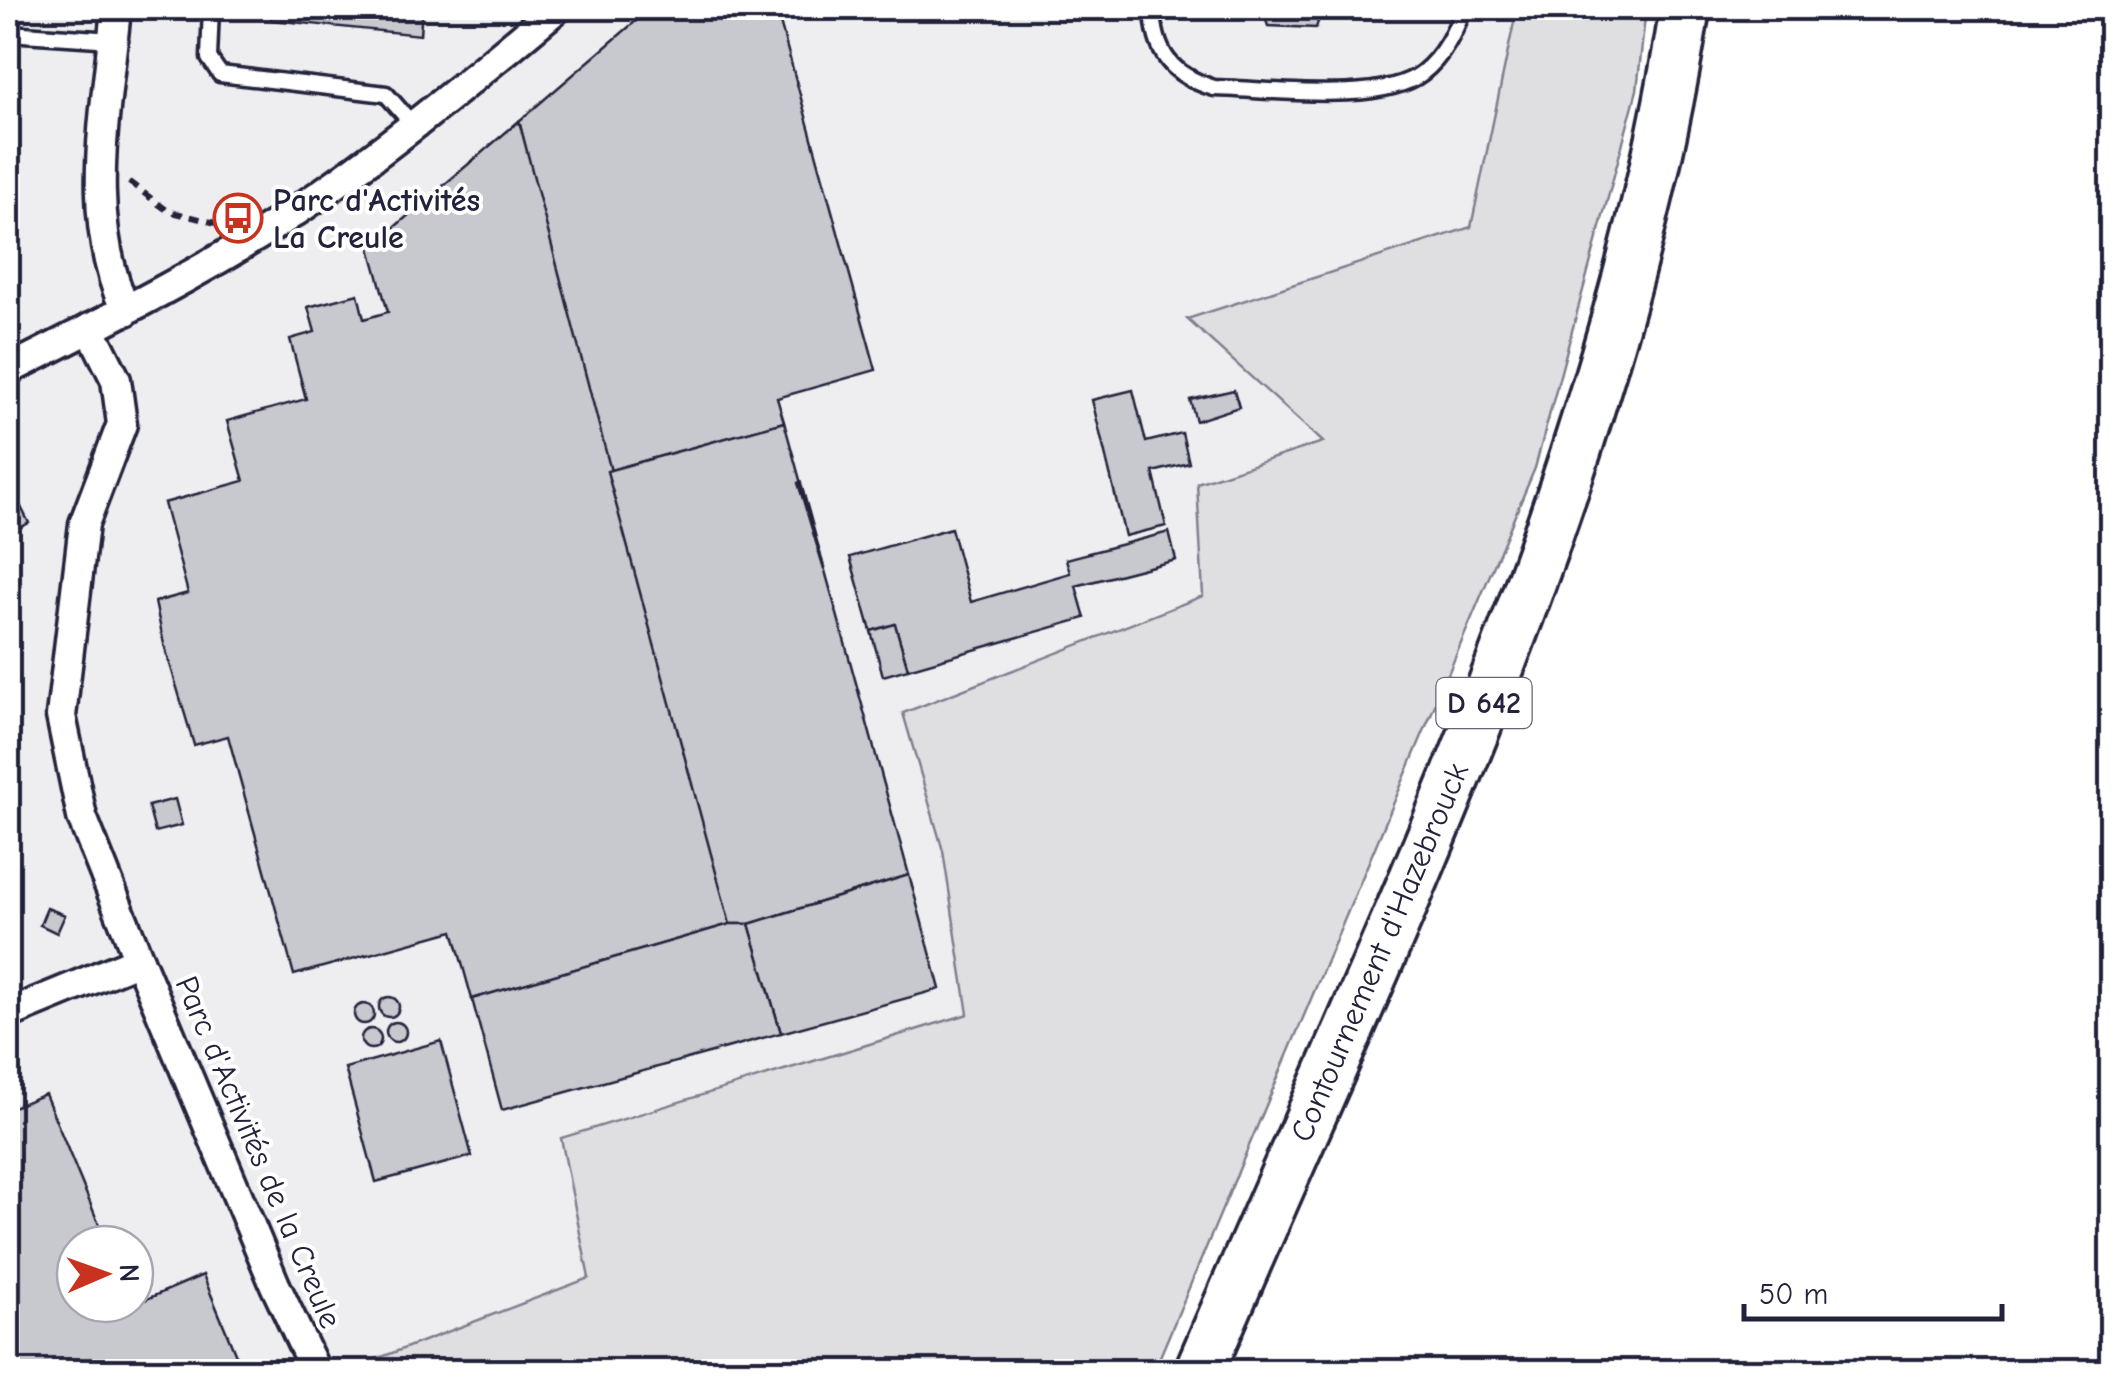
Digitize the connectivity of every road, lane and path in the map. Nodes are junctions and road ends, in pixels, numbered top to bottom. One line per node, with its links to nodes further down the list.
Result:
1 (116, 8): 8 (street)
2 (211, 8): 9 (lane)
3 (557, 8): 9 (street)
4 (1152, 8): 5 (lane)
5 (1464, 8)
6 (1685, 8): 18 (highway, Contournement d'Hazebrouck / D 642)
7 (8, 33): 8 (lane)
8 (113, 40): 10 (street)
9 (414, 126): 12 (street)
10 (101, 178): 11 (path); 12 (street)
11 (235, 216)
12 (126, 311): 13 (street)
13 (90, 328): 14 (street); 15 (street, Parc d'Activités de la Creule)
14 (8, 370)
15 (139, 960): 16 (street, Parc d'Activités de la Creule); 17 (street, Parc d'Activités de la Creule)
16 (8, 1014)
17 (316, 1372)
18 (1199, 1372)

